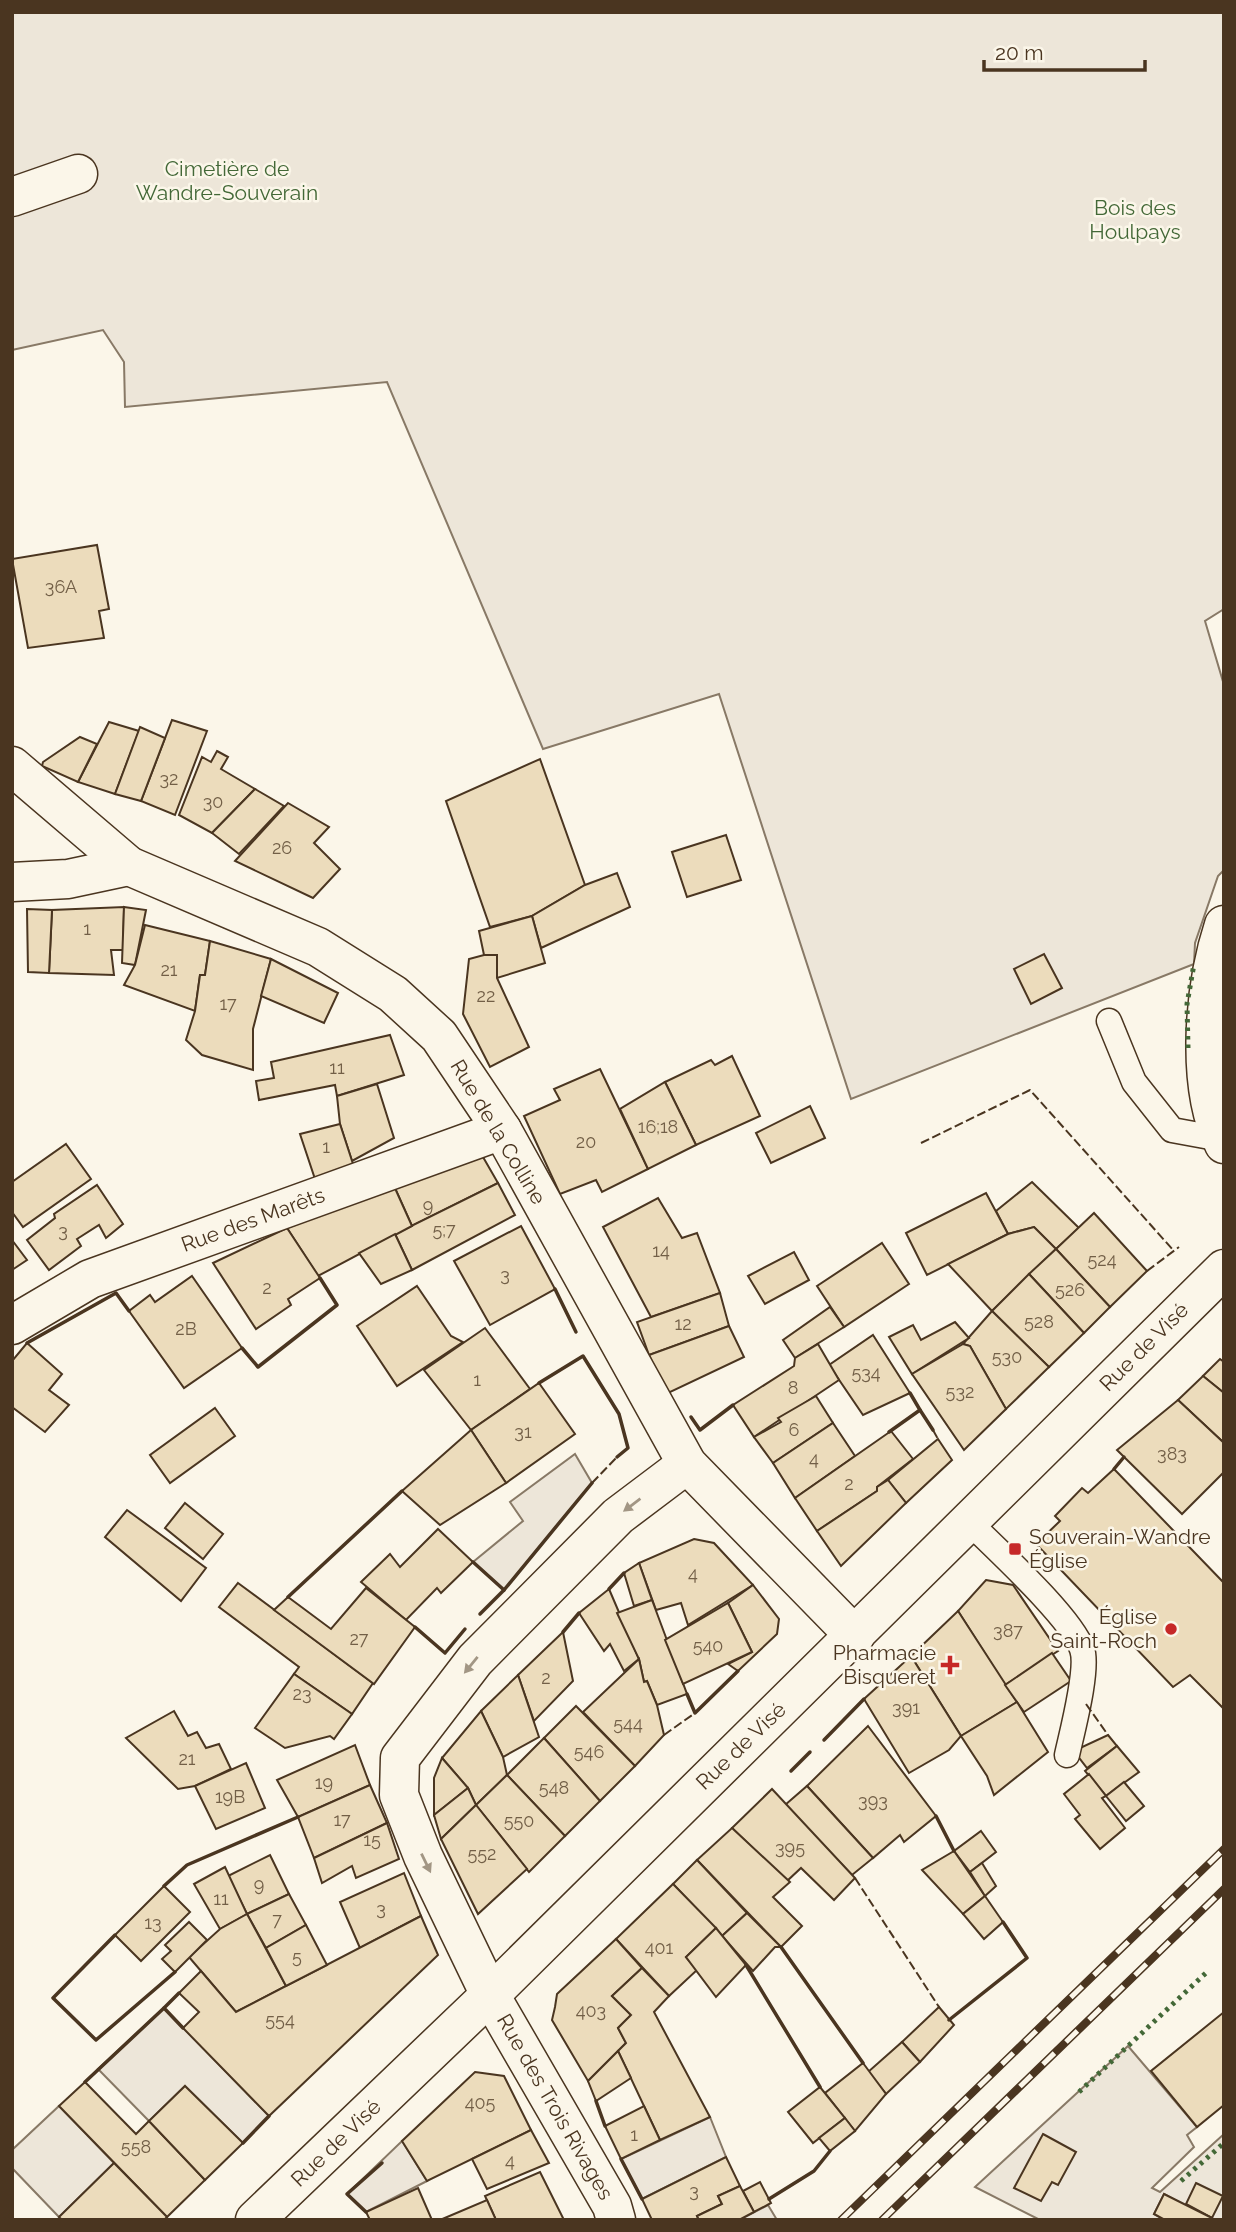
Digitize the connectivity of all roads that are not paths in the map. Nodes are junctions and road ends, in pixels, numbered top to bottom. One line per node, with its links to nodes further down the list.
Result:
1 (78, 174): 2 (street)
2 (12, 197)
3 (12, 766): 4 (street, Rue de la Colline)
4 (129, 866): 5 (street); 8 (street, Rue de la Colline)
5 (12, 881)
6 (1224, 925): 9 (street)
7 (1109, 1021): 9 (lane)
8 (502, 1130): 11 (street, Rue des Marêts); 12 (street, Rue de la Colline)
9 (1223, 1142)
10 (1224, 1269): 13 (street, Rue de Visé)
11 (12, 1325)
12 (687, 1464): 14 (street, Rue de la Colline); 16 (street, Rue des Trois Rivages, one-way to 16)
13 (968, 1521): 14 (street, Rue de Visé); 15 (lane)
14 (855, 1636): 16 (street, Rue de Visé)
15 (1068, 1755)
16 (490, 1995): 17 (street, Rue de Visé); 18 (street, Rue des Trois Rivages)
17 (255, 2220)
18 (616, 2220)

